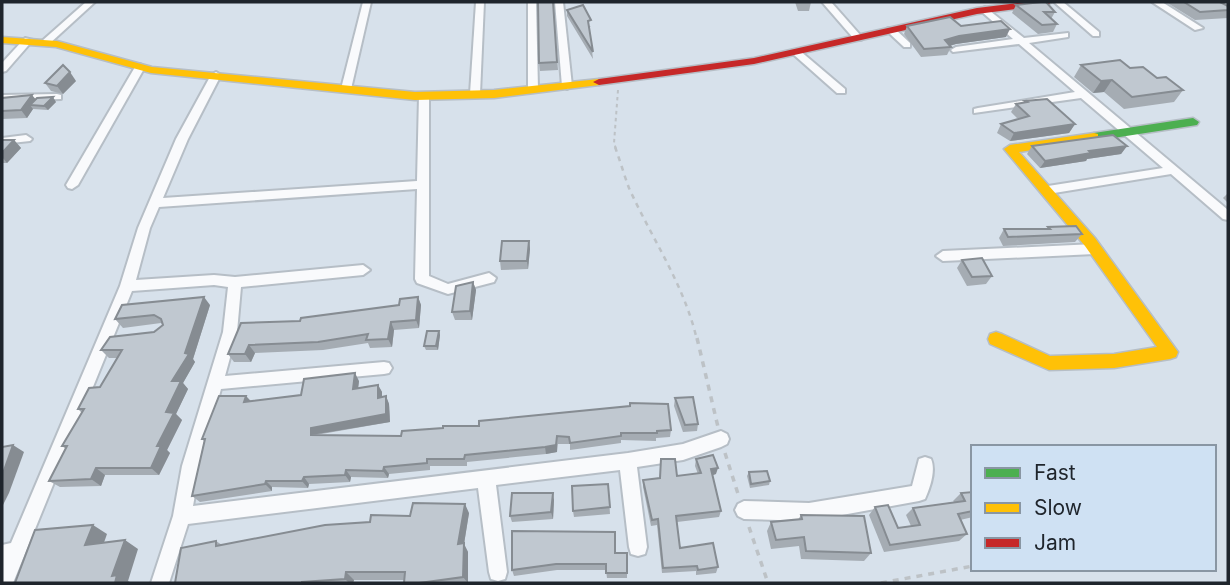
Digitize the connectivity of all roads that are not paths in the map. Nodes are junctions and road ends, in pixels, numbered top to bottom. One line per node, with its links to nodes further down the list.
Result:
1 (91, 2): 19 (street)
2 (367, 2): 27 (street)
3 (480, 2): 30 (street)
4 (531, 2): 28 (street)
5 (559, 2): 26 (street)
6 (825, 2): 15 (street)
7 (1040, 2): 10 (main road)
8 (1058, 2): 13 (street)
9 (1156, 2): 11 (street)
10 (985, 10): 12 (main road); 18 (street)
11 (1198, 28)
12 (891, 30): 15 (main road); 20 (street)
13 (1097, 34)
14 (1065, 35): 18 (street)
15 (858, 38): 22 (main road)
16 (2, 40): 17 (main road)
17 (28, 40): 19 (main road); 23 (street)
18 (1021, 41): 21 (street); 31 (street)
19 (45, 43): 24 (main road)
20 (907, 45)
21 (956, 50)
22 (796, 52): 26 (main road); 29 (street)
23 (4, 64)
24 (140, 67): 25 (main road); 41 (street)
25 (216, 75): 27 (main road); 44 (street)
26 (567, 86): 28 (main road)
27 (346, 89): 32 (main road)
28 (533, 89): 30 (main road)
29 (841, 91)
30 (475, 94): 32 (main road)
31 (1085, 94): 35 (street); 37 (street)
32 (424, 96): 42 (street)
33 (57, 97): 34 (street)
34 (2, 98)
35 (978, 111)
36 (1193, 122): 37 (main road)
37 (1129, 131): 40 (street); 43 (main road)
38 (26, 139): 39 (street)
39 (2, 141)
40 (1174, 170): 43 (street); 45 (street)
41 (72, 185)
42 (423, 186): 44 (street); 49 (street)
43 (1048, 190): 46 (main road)
44 (155, 203): 51 (street)
45 (1227, 216)
46 (1095, 249): 47 (street); 52 (main road)
47 (943, 256)
48 (363, 270): 50 (street)
49 (489, 278)
50 (235, 282): 51 (street); 54 (street)
51 (127, 286): 62 (street)
52 (996, 338)
53 (384, 368): 54 (street)
54 (216, 383): 60 (street)
55 (721, 439): 56 (street)
56 (628, 461): 58 (street); 61 (street)
57 (925, 465): 59 (street)
58 (486, 479): 60 (street); 63 (street)
59 (744, 510)
60 (182, 516): 65 (street)
61 (638, 547)
62 (9, 553): 64 (street)
63 (498, 572)
64 (4, 583)
65 (160, 583)

